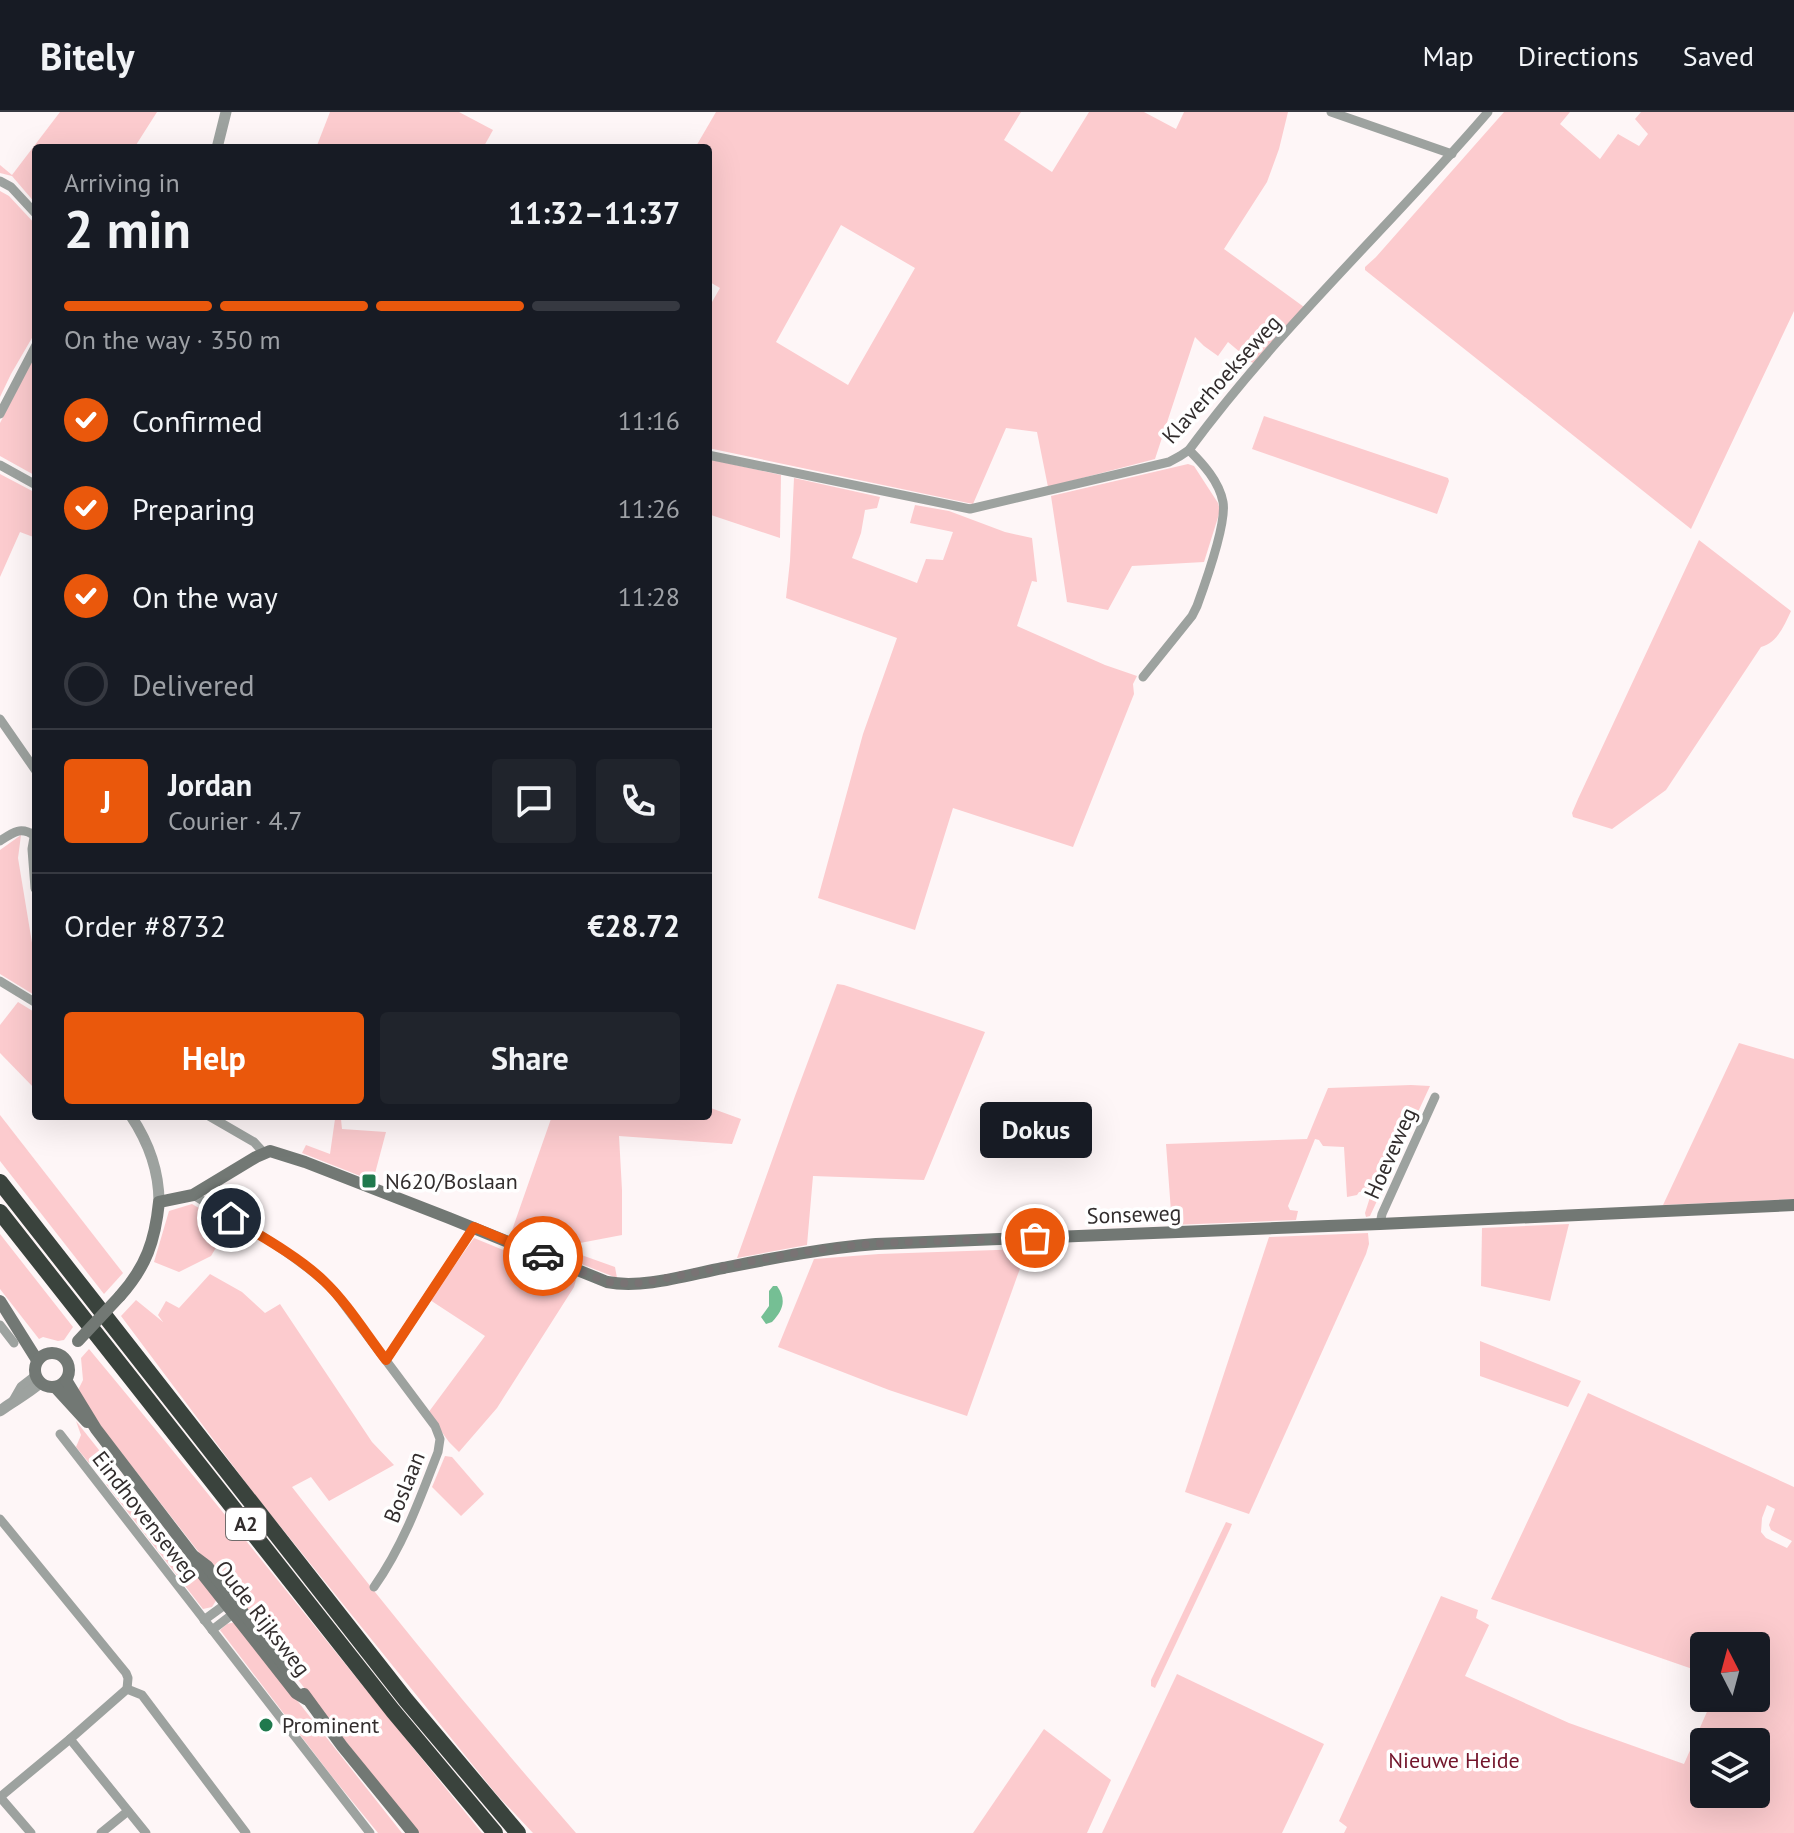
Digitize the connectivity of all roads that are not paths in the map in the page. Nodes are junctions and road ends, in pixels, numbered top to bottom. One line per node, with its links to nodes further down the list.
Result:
1 (226, 112): 4 (street)
2 (1331, 112): 5 (street)
3 (1488, 112): 5 (street, Klaverhoekseweg)
4 (218, 144)
5 (1452, 154): 10 (street, Klaverhoekseweg)
6 (0, 181): 7 (street)
7 (32, 210)
8 (32, 353): 9 (street)
9 (0, 414)
10 (1189, 450): 11 (street, Klaverhoekseweg); 14 (street)
11 (712, 456)
12 (0, 465): 13 (street)
13 (32, 483)
14 (1143, 677)
15 (0, 719): 16 (street)
16 (32, 765)
17 (32, 833): 18 (street)
18 (0, 841)
19 (0, 981): 20 (street)
20 (32, 1001)
21 (1435, 1097): 30 (street, Hoeveweg)
22 (134, 1120): 27 (street)
23 (216, 1120): 24 (street, Sonseweg)
24 (264, 1153): 26 (main road); 31 (main road, Sonseweg)
25 (0, 1182): 57 (highway, A2)
26 (193, 1195): 27 (main road); 36 (street, Boslaan)
27 (159, 1202): 35 (main road, bridge)
28 (1794, 1205): 30 (main road, Sonseweg)
29 (0, 1212): 56 (highway, A2)
30 (1380, 1224): 31 (main road, Sonseweg)
31 (474, 1227): 36 (street)
32 (4, 1306): 35 (main road)
33 (0, 1325): 34 (street)
34 (14, 1343)
35 (52, 1357): 37 (main road); 38 (main road)
36 (386, 1360): 42 (street, Boslaan)
37 (38, 1380): 38 (main road); 39 (street)
38 (61, 1383): 43 (main road, Oude Rijksweg)
39 (0, 1411)
40 (60, 1434): 44 (street, Eindhovenseweg)
41 (0, 1519): 46 (street)
42 (374, 1587)
43 (233, 1606): 44 (street); 45 (street); 55 (main road, Oude Rijksweg)
44 (204, 1620): 45 (street, Eindhovenseweg)
45 (212, 1630): 54 (street, Eindhovenseweg)
46 (127, 1689): 47 (street); 53 (street)
47 (70, 1739): 48 (street); 49 (street)
48 (0, 1797): 50 (street)
49 (128, 1811): 51 (street); 52 (street)
50 (31, 1833)
51 (101, 1833)
52 (146, 1833)
53 (246, 1833)
54 (370, 1833)
55 (413, 1833)
56 (495, 1833)
57 (518, 1833)

